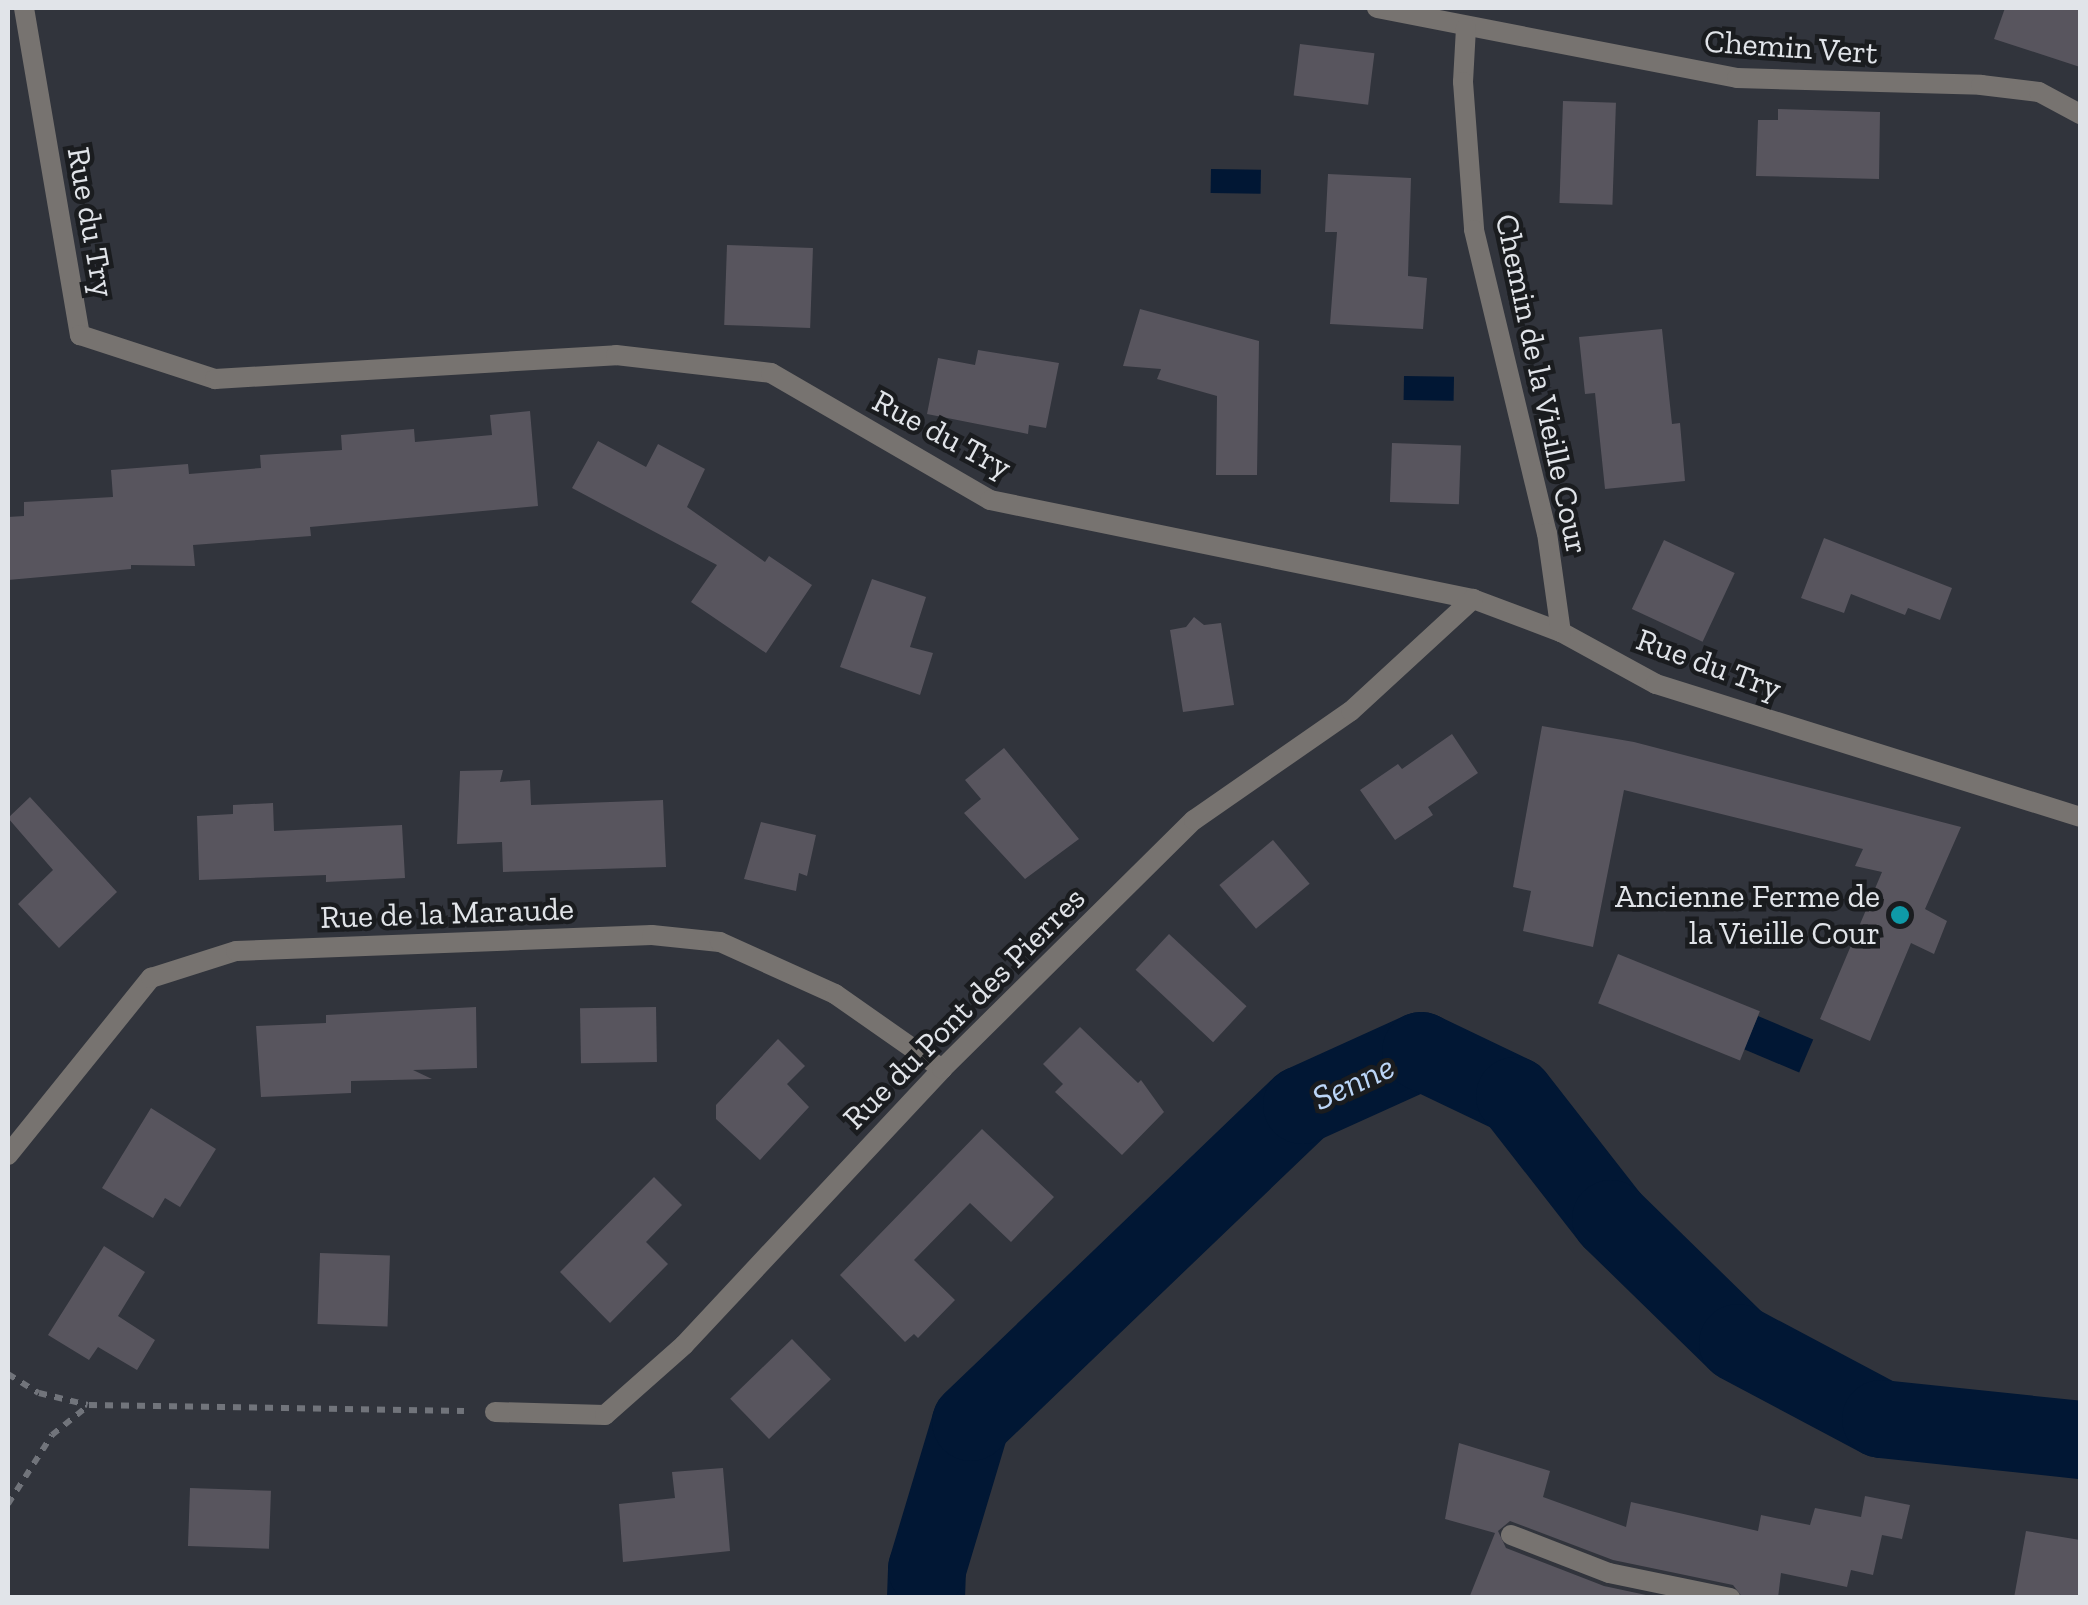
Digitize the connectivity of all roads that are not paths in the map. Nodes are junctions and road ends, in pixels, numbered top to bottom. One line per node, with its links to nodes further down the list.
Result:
1 (24, 8): 5 (street, Rue du Try)
2 (1377, 8): 3 (street, Chemin Vert)
3 (1466, 28): 4 (street, Chemin Vert); 6 (street, Chemin de la Vieille Cour)
4 (2080, 114)
5 (1473, 599): 6 (street, Rue du Try); 8 (street, Rue du Pont des Pierres)
6 (1561, 632): 7 (street, Rue du Try)
7 (2080, 818)
8 (942, 1068): 9 (street, Rue de la Maraude); 10 (street, Rue du Pont des Pierres)
9 (8, 1155)
10 (495, 1412)
11 (1512, 1534): 12 (street)
12 (1730, 1598)

